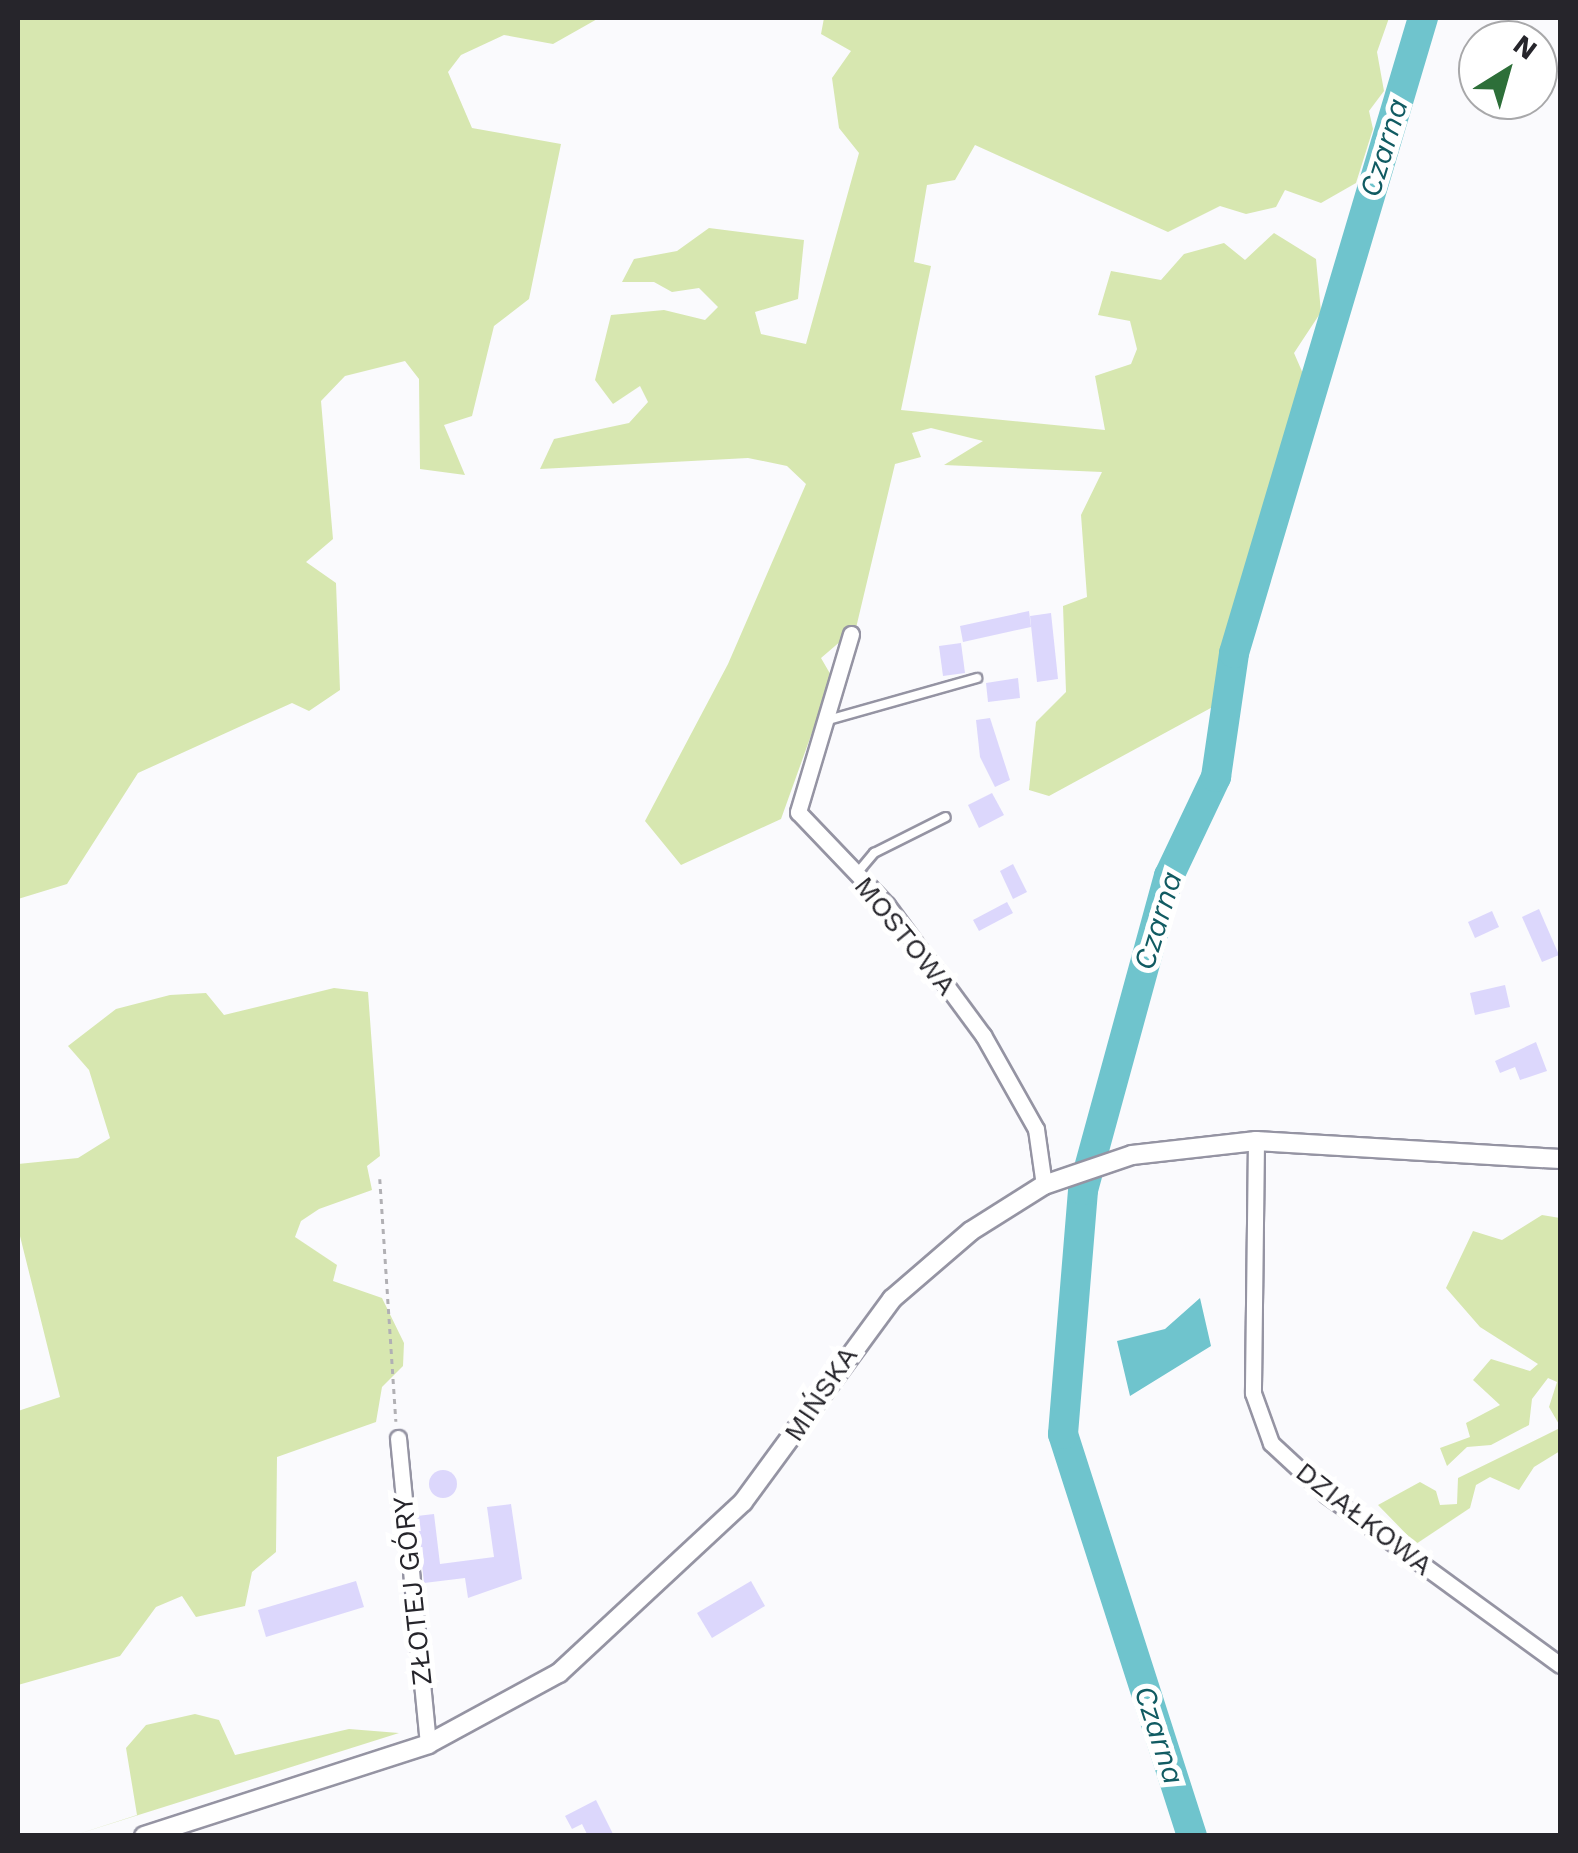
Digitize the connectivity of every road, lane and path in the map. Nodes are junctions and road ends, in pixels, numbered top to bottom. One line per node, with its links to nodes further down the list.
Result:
1 (851, 634): 3 (street, MOSTOWA)
2 (977, 678): 3 (lane)
3 (826, 721): 5 (street, MOSTOWA)
4 (946, 817): 5 (lane)
5 (856, 874): 9 (street, MOSTOWA)
6 (1256, 1141): 7 (street, MIŃSKA); 9 (street, MIŃSKA); 11 (street, DZIAŁKOWA)
7 (1560, 1158)
8 (380, 1179): 10 (path)
9 (1044, 1185): 12 (street, MIŃSKA)
10 (398, 1438): 12 (street, ZŁOTEJ GÓRY)
11 (1560, 1665)
12 (428, 1744): 13 (street, MIŃSKA)
13 (144, 1836)

